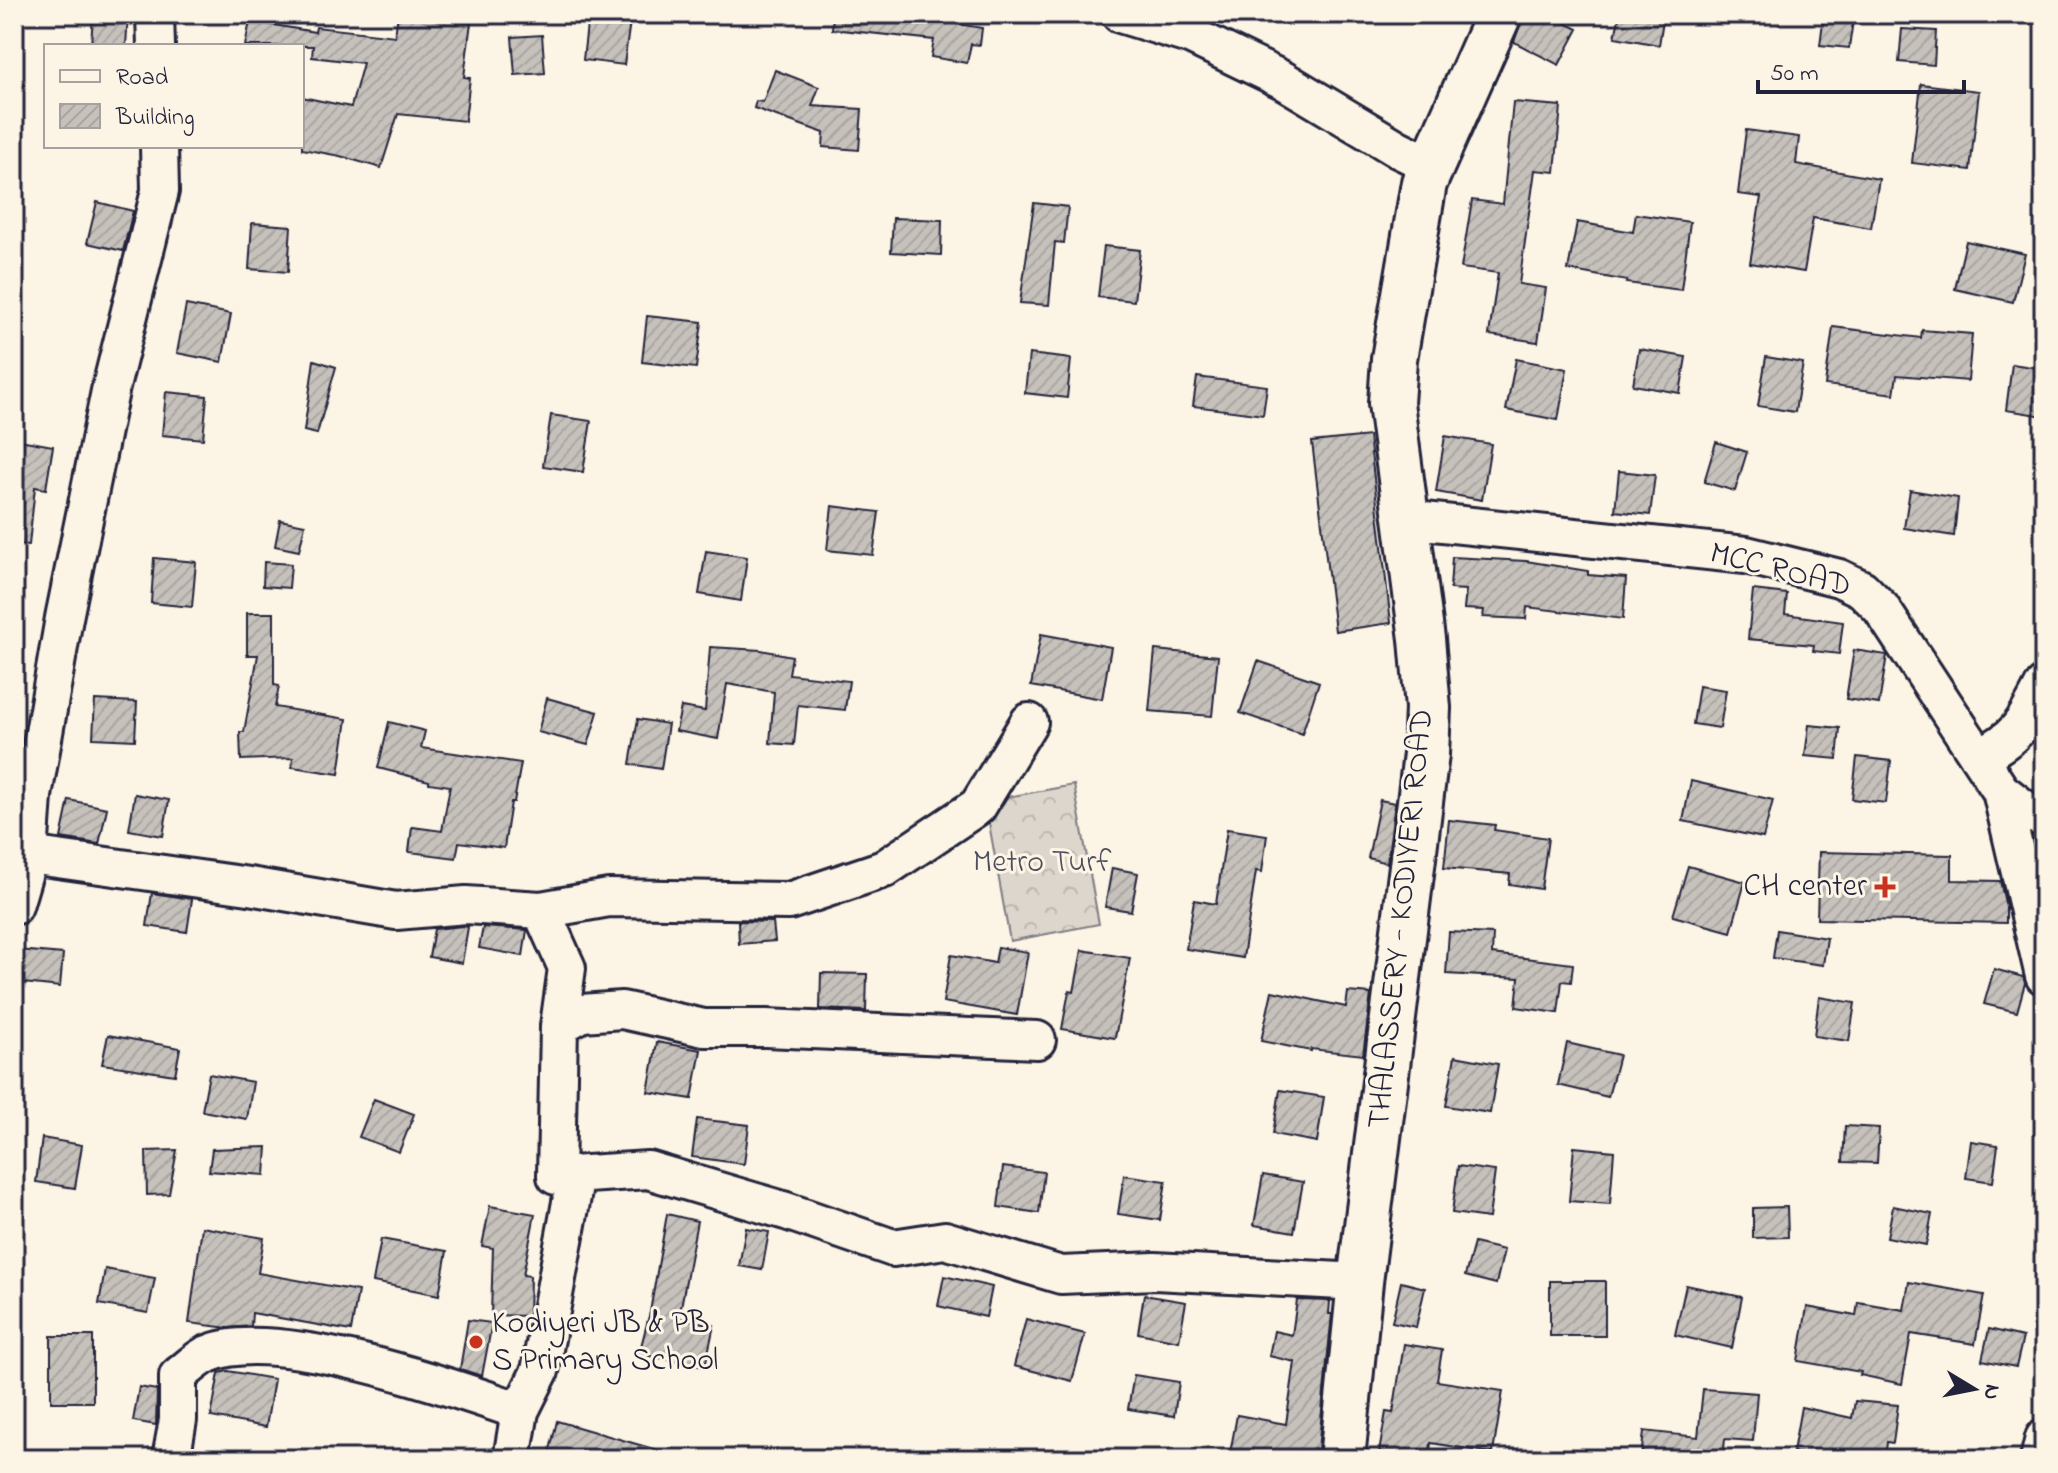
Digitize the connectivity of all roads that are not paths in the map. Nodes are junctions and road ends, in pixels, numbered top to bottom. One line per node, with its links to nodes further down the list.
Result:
1 (155, 14): 4 (street)
2 (1120, 14): 6 (street)
3 (1499, 14): 6 (main road, THALASSERY - KODIYERI ROAD)
4 (156, 44)
5 (159, 148): 13 (street)
6 (1431, 165): 7 (main road, THALASSERY - KODIYERI ROAD)
7 (1405, 519): 10 (street, MCC ROAD); 20 (main road, THALASSERY - KODIYERI ROAD)
8 (2044, 685): 10 (street)
9 (1029, 722): 15 (street)
10 (1979, 757): 11 (street, MCC ROAD)
11 (2001, 791): 12 (street, MCC ROAD); 16 (street)
12 (2044, 817)
13 (29, 855): 14 (street); 15 (street)
14 (14, 906)
15 (541, 910): 17 (street)
16 (2044, 976)
17 (559, 1026): 18 (street); 19 (street)
18 (1037, 1040)
19 (576, 1175): 20 (street); 21 (street)
20 (1360, 1282): 25 (main road, THALASSERY - KODIYERI ROAD)
21 (520, 1411): 23 (street); 24 (street)
22 (2044, 1438): 26 (street)
23 (171, 1459)
24 (512, 1459)
25 (1342, 1459)
26 (2039, 1459)

